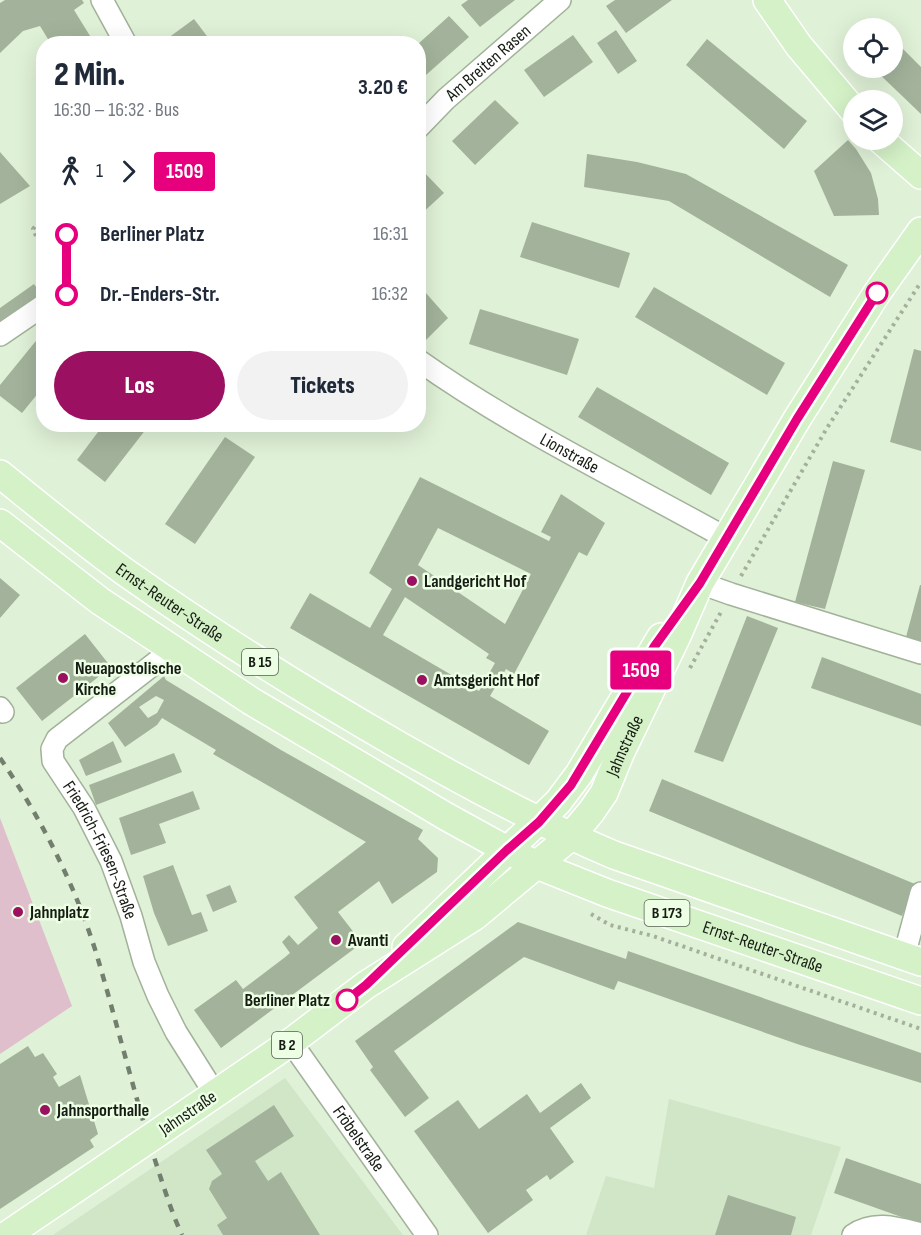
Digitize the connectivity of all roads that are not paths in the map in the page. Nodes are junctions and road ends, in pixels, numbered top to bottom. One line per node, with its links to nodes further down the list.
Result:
1 (102, 0): 4 (street)
2 (560, 0): 6 (street, Am Breiten Rasen)
3 (767, 0): 5 (main road)
4 (122, 36)
5 (843, 98)
6 (426, 120)
7 (892, 150): 8 (main road)
8 (921, 175)
9 (921, 231): 15 (main road, Jahnstraße)
10 (36, 310): 11 (street)
11 (0, 335)
12 (426, 366): 15 (street, Lionstraße)
13 (0, 474): 19 (main road, Ernst-Reuter-Straße / B 15)
14 (0, 523): 17 (main road, Ernst-Reuter-Straße / B 15)
15 (726, 538): 16 (main road, Jahnstraße)
16 (700, 583): 18 (street); 19 (main road, Jahnstraße); 20 (main road, Jahnstraße)
17 (172, 650): 21 (main road, Ernst-Reuter-Straße / B 15); 28 (street, Friedrich-Friesen-Straße)
18 (921, 653)
19 (539, 822): 20 (main road, B 15); 21 (main road)
20 (570, 837): 22 (main road); 24 (main road, Ernst-Reuter-Straße / B 173)
21 (507, 850): 22 (main road, B 15); 25 (main road, Jahnstraße / B 2)
22 (537, 865): 25 (main road, Jahnstraße / B 2); 26 (main road, Ernst-Reuter-Straße / B 173)
23 (921, 892): 24 (street)
24 (912, 959)
25 (366, 985): 27 (main road, Jahnstraße / B 2)
26 (921, 1001)
27 (291, 1042): 28 (main road, Jahnstraße / B 2); 31 (street, Fröbelstraße)
28 (215, 1094): 30 (main road, Jahnstraße / B 2, bridge)
29 (921, 1234): 32 (street)
30 (7, 1235)
31 (428, 1235)
32 (853, 1235)

